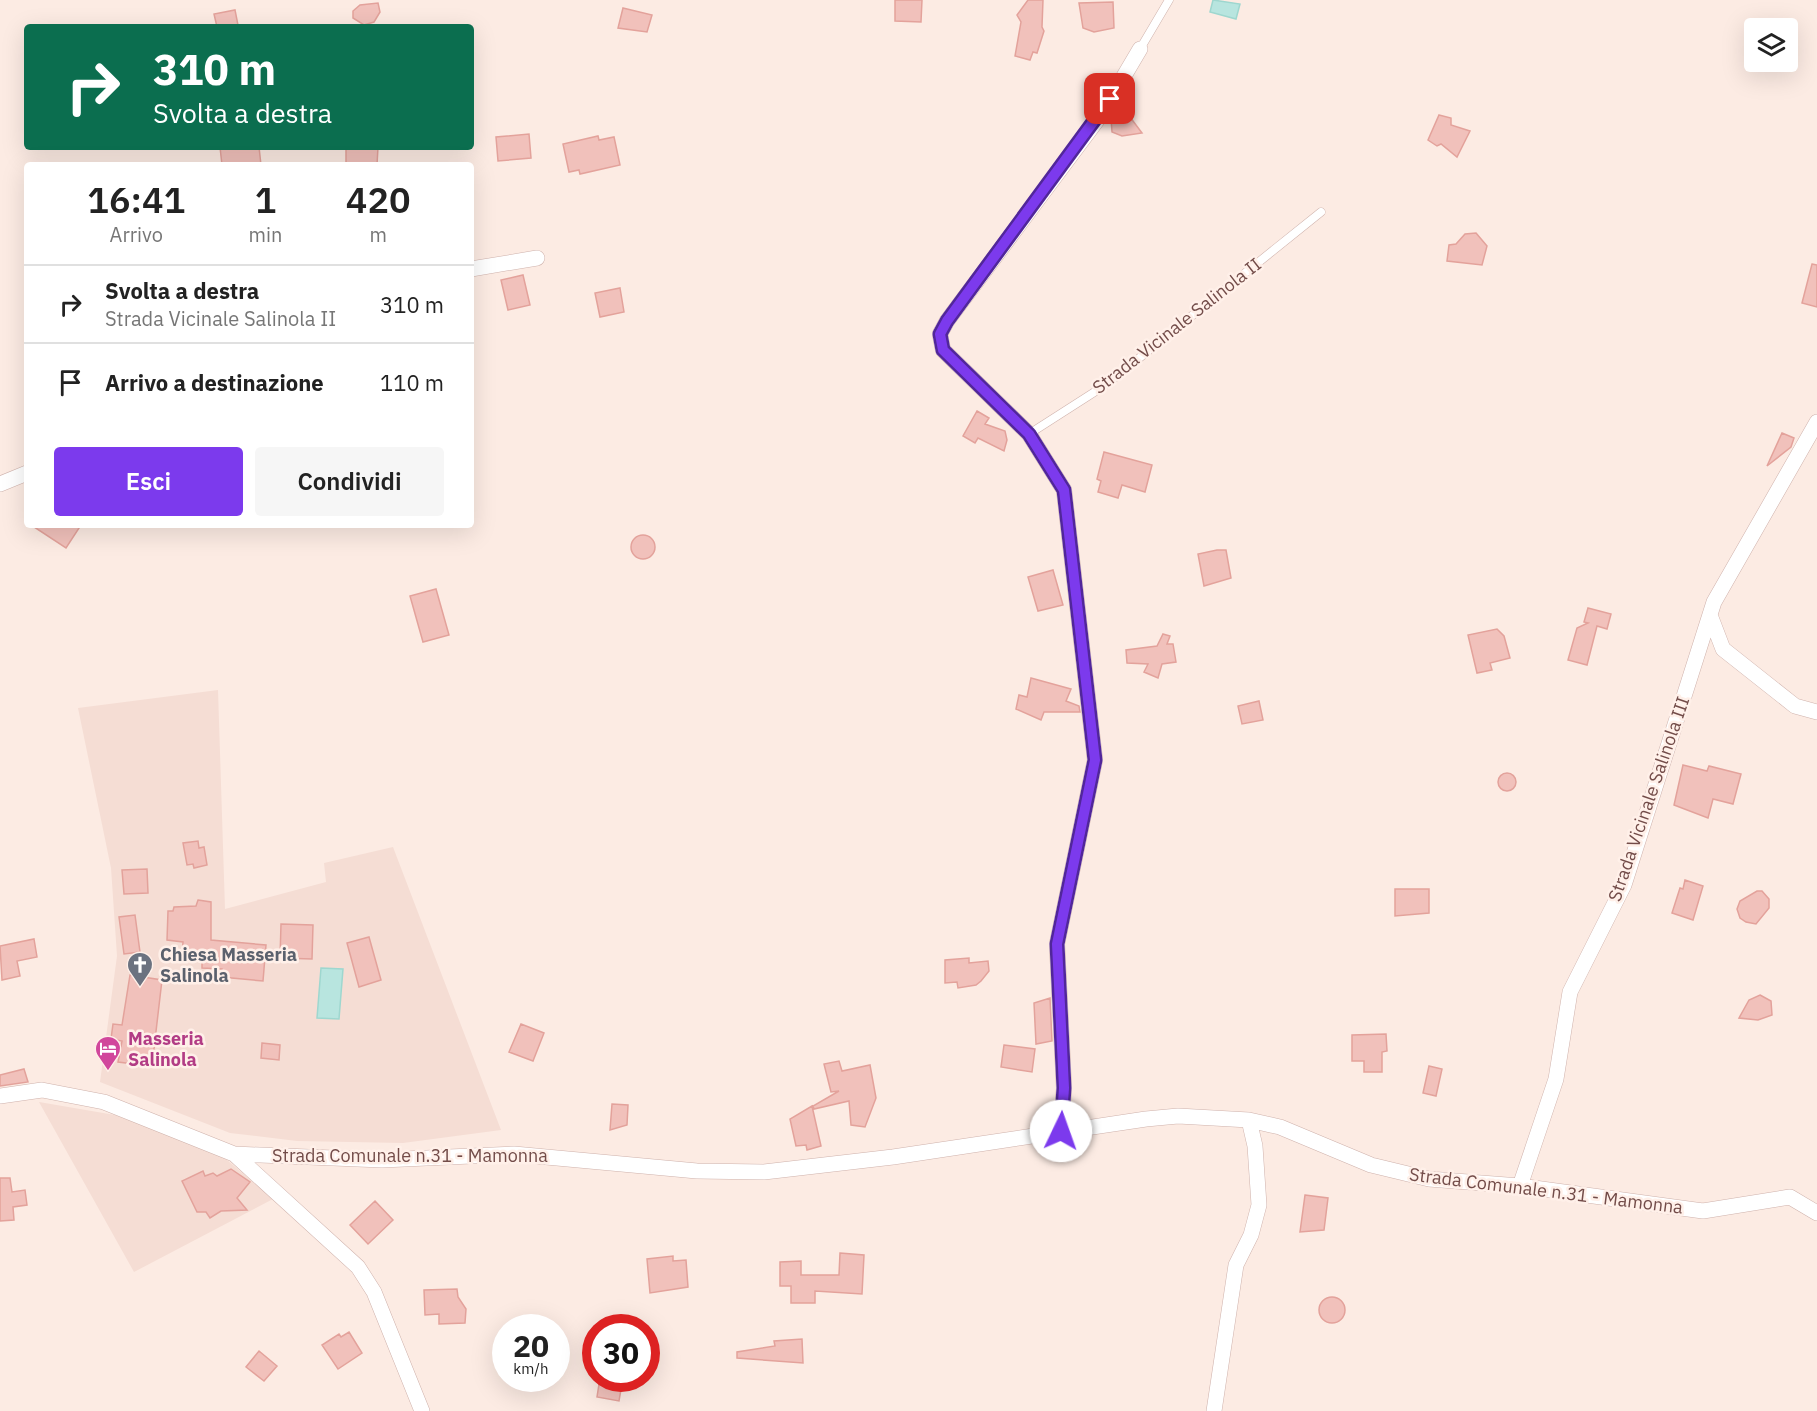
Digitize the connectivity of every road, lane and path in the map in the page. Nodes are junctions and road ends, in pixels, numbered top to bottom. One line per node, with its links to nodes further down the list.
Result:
1 (1169, 0): 2 (lane)
2 (1140, 49): 7 (street)
3 (1321, 213): 7 (lane, Strada Vicinale Salinola II)
4 (537, 258): 5 (street)
5 (474, 268)
6 (1817, 422): 10 (street, Strada Vicinale Salinola III)
7 (1029, 434): 14 (street)
8 (24, 474): 9 (street)
9 (0, 484)
10 (1710, 615): 11 (street); 16 (street, Strada Vicinale Salinola III)
11 (1817, 712)
12 (0, 1096): 15 (street, Strada Comunale n.31 - Mamonna)
13 (1249, 1120): 14 (street, Strada Comunale n.31 - Mamonna); 16 (street, Strada Comunale n.31 - Mamonna); 19 (street)
14 (1061, 1131): 15 (street, Strada Comunale n.31 - Mamonna)
15 (234, 1154): 18 (street)
16 (1520, 1186): 17 (street, Strada Comunale n.31 - Mamonna)
17 (1817, 1214)
18 (422, 1411)
19 (1214, 1411)

